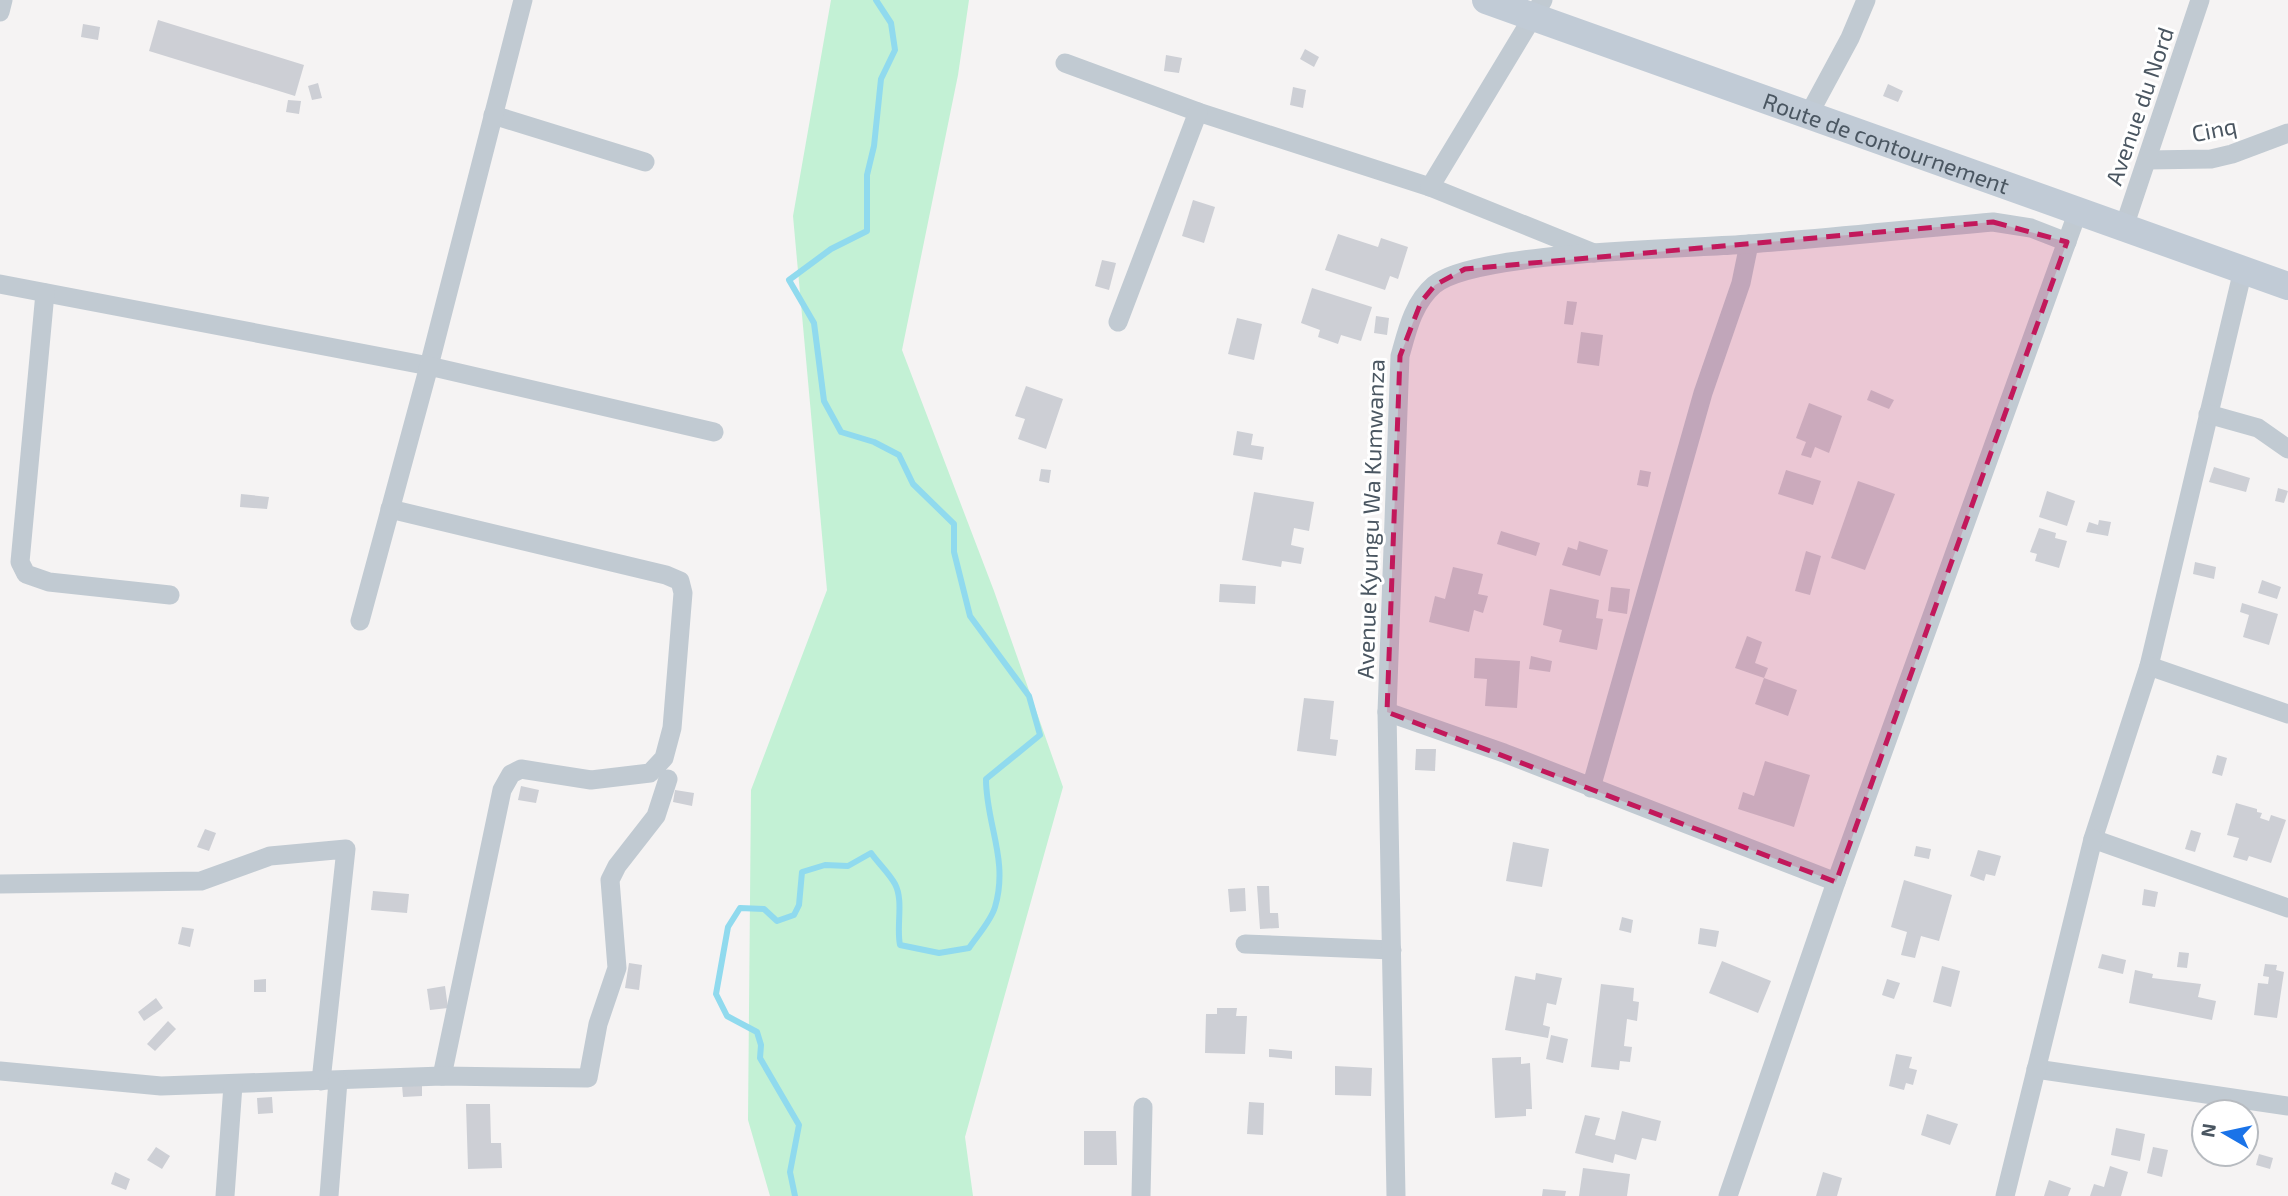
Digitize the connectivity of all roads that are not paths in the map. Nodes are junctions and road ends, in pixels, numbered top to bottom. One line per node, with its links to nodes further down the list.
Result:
1 (3, 0): 7 (street)
2 (523, 0): 11 (street)
3 (1486, 0): 6 (street, Route de contournement)
4 (1866, 0): 10 (street)
5 (2200, 0): 13 (street, Avenue du Nord)
6 (1538, 8): 10 (street, Route de contournement); 15 (street)
7 (0, 12)
8 (1065, 63): 9 (street)
9 (1198, 112): 15 (street); 25 (street)
10 (1809, 114): 16 (street, Route de contournement)
11 (494, 115): 14 (street); 26 (street)
12 (2288, 133): 13 (street, Cinq)
13 (2147, 160): 17 (street, Avenue du Nord)
14 (645, 162)
15 (1430, 187): 20 (street)
16 (2078, 211): 17 (street, Route de contournement); 18 (street)
17 (2124, 227): 21 (street, Route de contournement)
18 (2067, 242): 19 (street, Avenue Kyungu Wa Kumwanza); 39 (street)
19 (1749, 244): 20 (street, Avenue Kyungu Wa Kumwanza); 37 (street)
20 (1595, 254): 34 (street, Avenue Kyungu Wa Kumwanza)
21 (2243, 270): 23 (street, Route de contournement); 27 (street)
22 (0, 284): 24 (street)
23 (2288, 286)
24 (45, 293): 26 (street); 31 (street)
25 (1118, 322)
26 (429, 366): 28 (street); 30 (street)
27 (2208, 414): 29 (street); 33 (street)
28 (714, 432)
29 (2288, 449)
30 (390, 509): 32 (street); 46 (street)
31 (170, 595)
32 (360, 621)
33 (2149, 666): 35 (street); 38 (street)
34 (1387, 712): 37 (street); 43 (street, Avenue Kyungu Wa Kumwanza)
35 (2288, 714)
36 (668, 779): 46 (street)
37 (1591, 788): 39 (street)
38 (2093, 839): 41 (street); 44 (street)
39 (1836, 882): 55 (street)
40 (0, 884): 47 (street)
41 (2288, 908)
42 (1245, 944): 43 (street)
43 (1392, 950): 54 (street, Avenue Kyungu Wa Kumwanza)
44 (2036, 1069): 49 (street); 56 (street)
45 (0, 1071): 48 (street)
46 (442, 1076): 47 (street)
47 (329, 1081): 48 (street); 52 (street)
48 (233, 1085): 51 (street)
49 (2288, 1106)
50 (1143, 1107): 53 (street)
51 (225, 1196)
52 (329, 1196)
53 (1141, 1196)
54 (1396, 1196)
55 (1728, 1196)
56 (2005, 1196)

